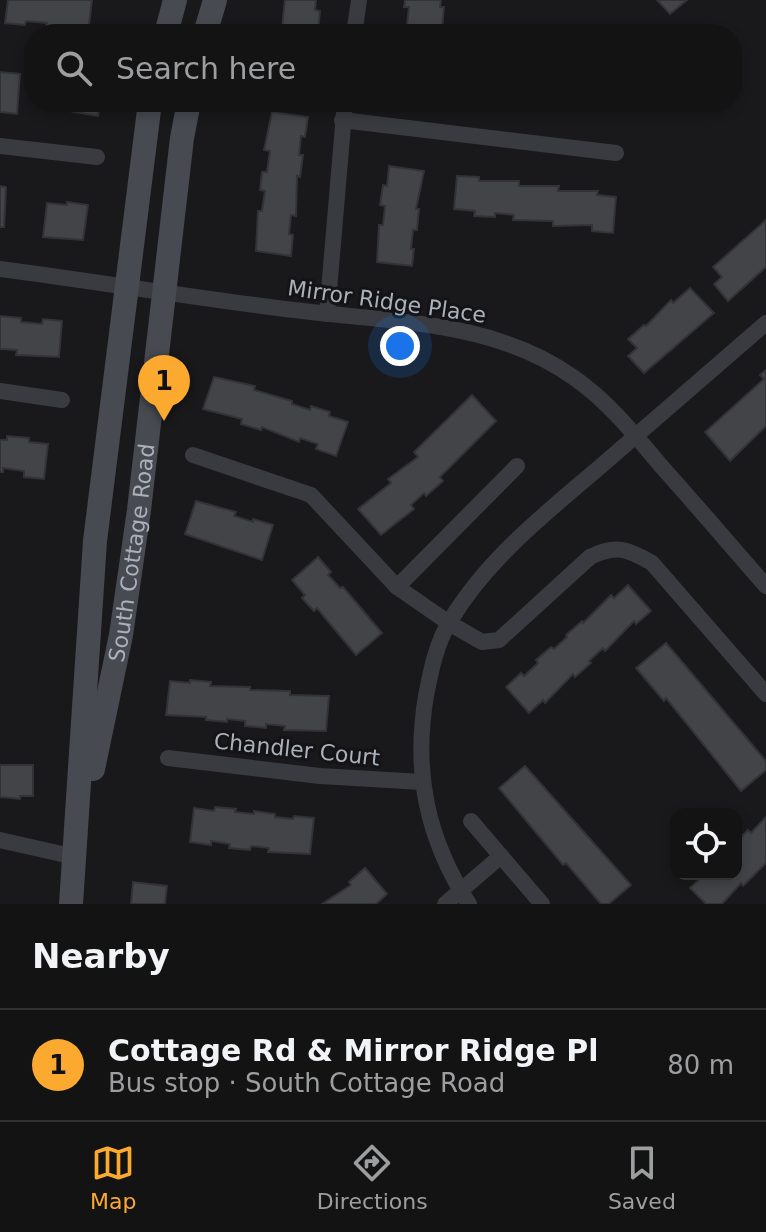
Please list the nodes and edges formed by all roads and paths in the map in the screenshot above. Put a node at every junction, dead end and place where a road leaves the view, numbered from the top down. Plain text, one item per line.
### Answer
1 (175, 0) edge
2 (215, 0) edge
3 (359, 0) edge
4 (169, 24) edge
5 (208, 24) edge
6 (355, 24) edge
7 (149, 112) edge
8 (187, 112) edge
9 (343, 112) edge
10 (342, 120) junction
11 (0, 146) edge
12 (616, 153) dead end
13 (97, 157) dead end
14 (0, 269) edge
15 (127, 286) junction
16 (164, 291) junction
17 (327, 314) junction
18 (766, 323) edge
19 (0, 391) edge
20 (62, 400) dead end
21 (636, 436) junction
22 (193, 455) dead end
23 (517, 466) dead end
24 (766, 586) edge
25 (397, 587) junction
26 (449, 623) junction
27 (764, 688) edge
28 (168, 758) dead end
29 (422, 782) junction
30 (471, 821) dead end
31 (0, 840) edge
32 (501, 856) junction
33 (75, 857) junction
34 (465, 897) edge
35 (71, 904) edge
36 (445, 904) edge
37 (542, 904) edge

1 - 4 street
2 - 5 street
3 - 6 street
7 - 15 street, South Cottage Road
8 - 16 street, South Cottage Road
9 - 10 street
10 - 12 street
10 - 17 street
11 - 13 street
14 - 15 street, Mirror Ridge Place
15 - 16 street, Mirror Ridge Place
15 - 33 street, South Cottage Road
16 - 17 street, Mirror Ridge Place
16 - 33 street, South Cottage Road
17 - 21 street, Mirror Ridge Place
18 - 21 street
19 - 20 street
21 - 24 street, Mirror Ridge Place
21 - 26 street
22 - 25 street
23 - 25 street
25 - 26 street
26 - 27 street
26 - 29 street
28 - 29 street, Chandler Court
29 - 34 street
30 - 32 street
31 - 33 street
32 - 34 street
32 - 37 street
33 - 35 street, South Cottage Road
34 - 36 street

